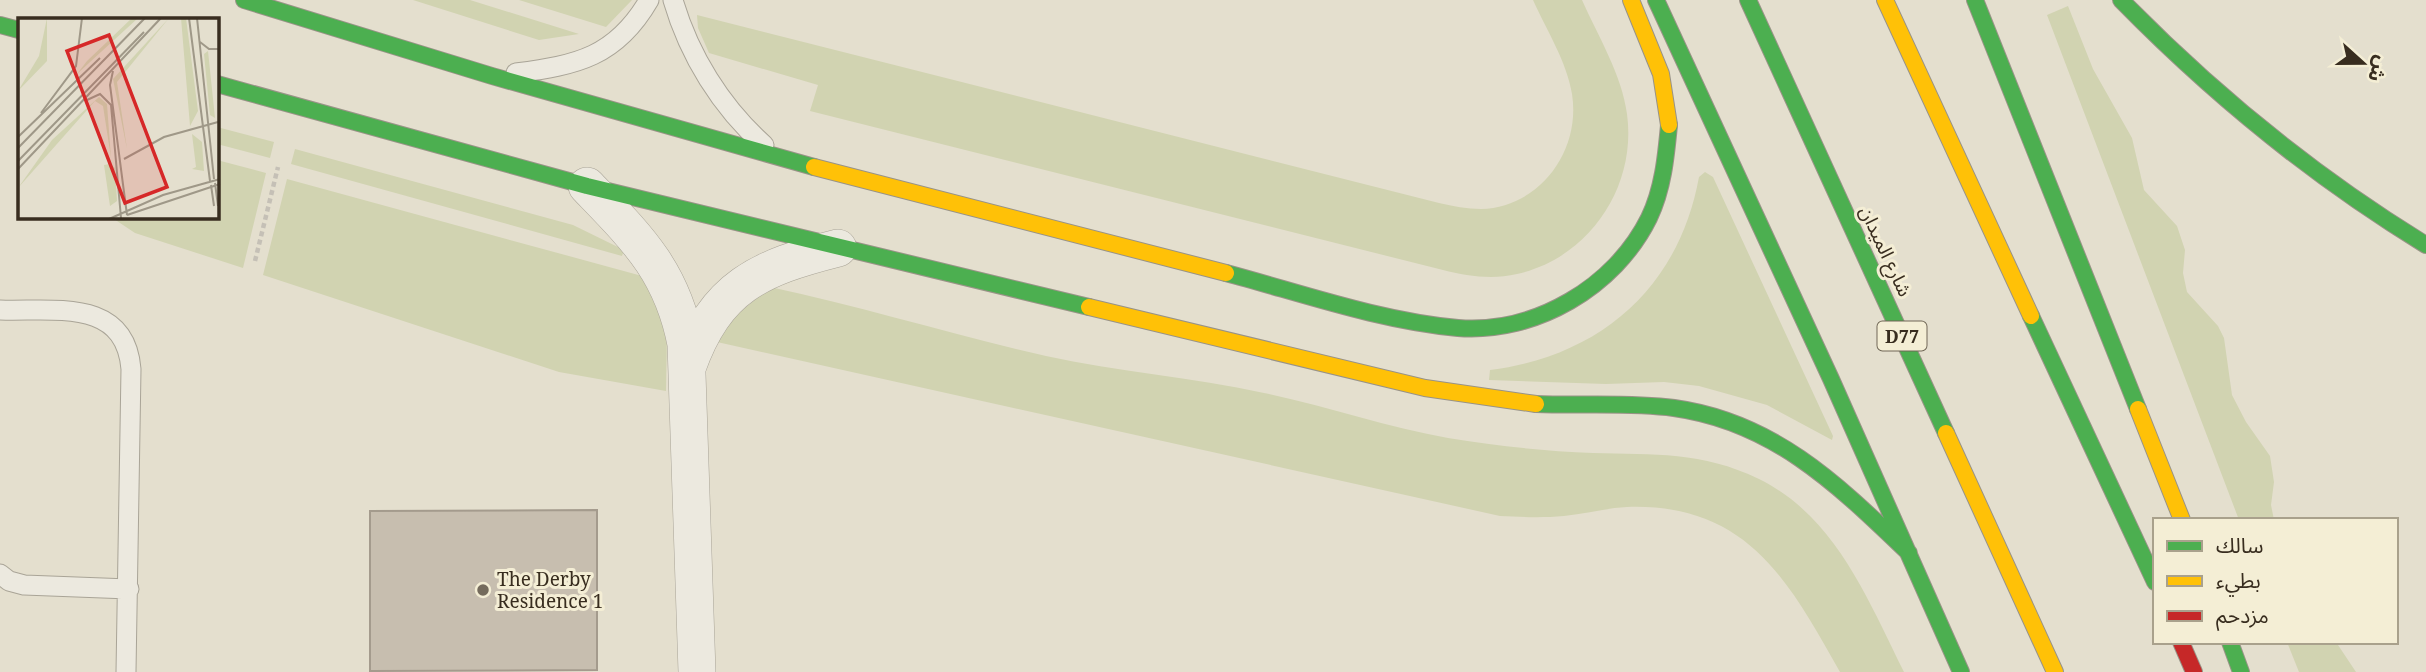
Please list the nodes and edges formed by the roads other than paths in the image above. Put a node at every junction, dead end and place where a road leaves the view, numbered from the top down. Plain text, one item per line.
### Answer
1 (244, 0) edge
2 (649, 0) edge
3 (673, 0) edge
4 (1631, 0) edge
5 (1656, 0) edge
6 (1748, 0) edge
7 (1885, 0) edge
8 (1975, 0) edge
9 (2121, 0) edge
10 (0, 25) edge
11 (18, 30) edge
12 (492, 76) junction
13 (219, 85) edge
14 (777, 157) junction
15 (587, 186) junction
16 (2426, 245) edge
17 (838, 248) junction
18 (0, 310) edge
19 (687, 369) junction
20 (2181, 518) edge
21 (1909, 553) junction
22 (0, 574) edge
23 (2153, 578) edge
24 (129, 589) junction
25 (695, 628) junction
26 (2182, 644) edge
27 (2231, 644) edge
28 (126, 672) edge
29 (690, 672) edge
30 (697, 672) edge
31 (1961, 672) edge
32 (2054, 672) edge
33 (2194, 672) edge
34 (2241, 672) edge

1 - 12 street
2 - 12 lane
3 - 14 lane
4 - 14 street
5 - 21 street
6 - 32 street, شارع الميدان / D77
7 - 23 street
8 - 20 street
9 - 16 street
10 - 11 street
12 - 14 street
13 - 15 street
15 - 17 street
15 - 19 street
17 - 19 street
17 - 21 street
18 - 24 lane
19 - 25 street
21 - 31 street
22 - 24 lane
24 - 28 lane
25 - 29 street
25 - 30 street
26 - 33 street
27 - 34 street

